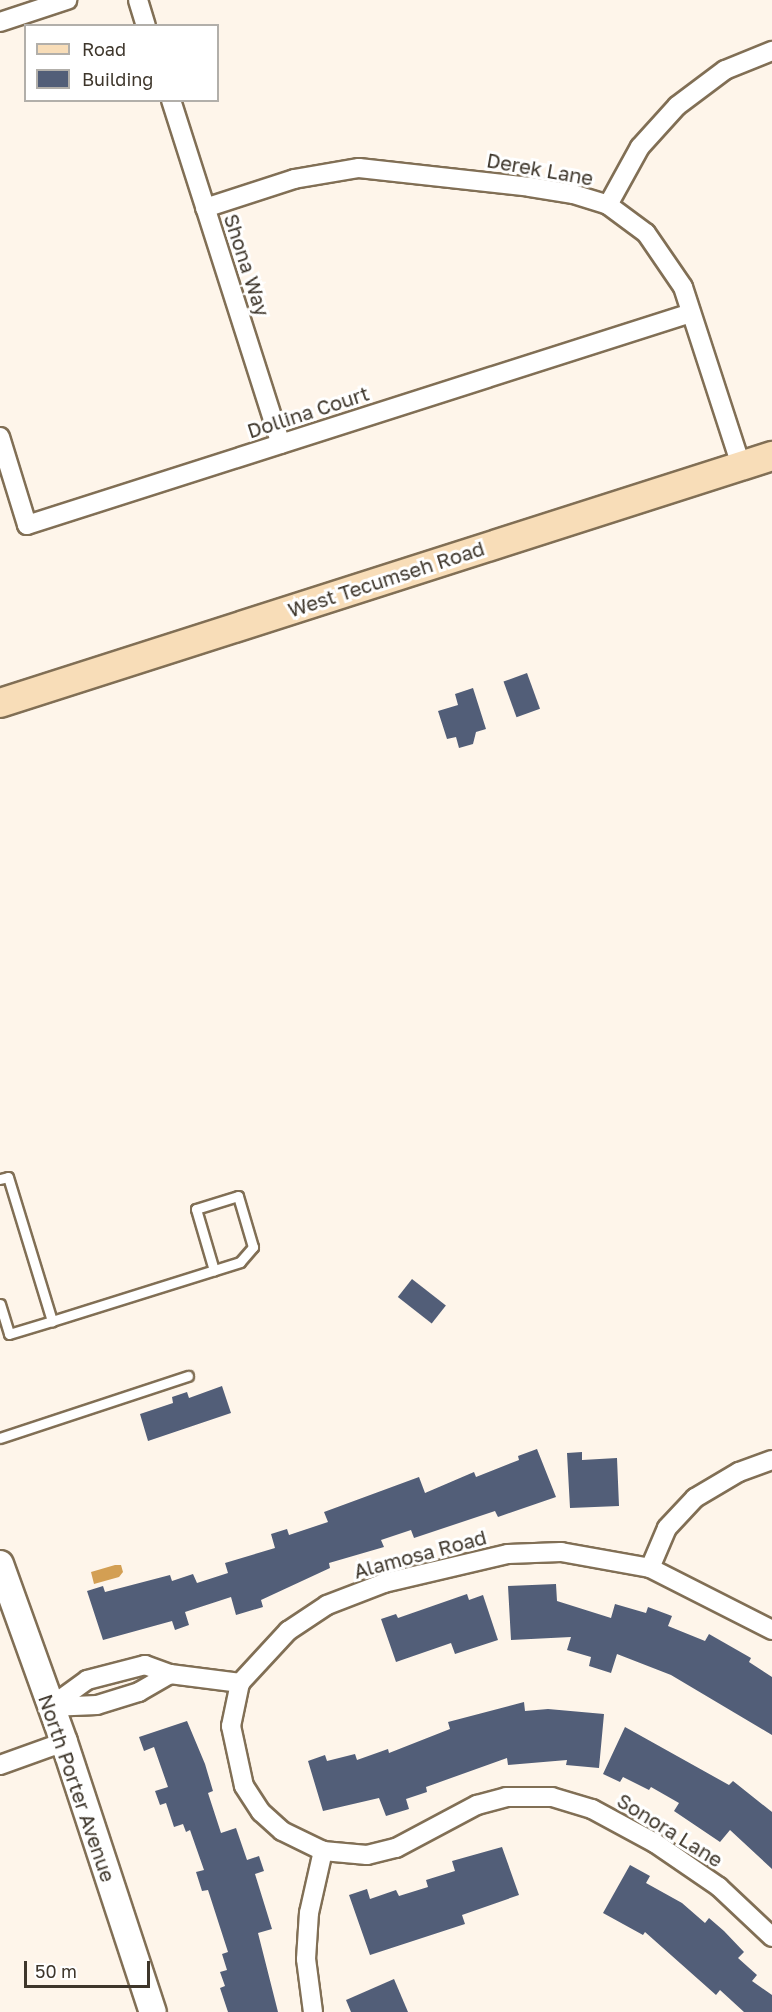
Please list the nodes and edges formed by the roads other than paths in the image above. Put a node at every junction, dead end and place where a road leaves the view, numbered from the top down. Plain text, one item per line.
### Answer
1 (67, 0) edge
2 (138, 0) edge
3 (0, 22) edge
4 (145, 24) edge
5 (772, 51) edge
6 (172, 102) edge
7 (608, 206) junction
8 (205, 207) junction
9 (691, 313) junction
10 (0, 437) edge
11 (281, 444) junction
12 (772, 456) edge
13 (741, 466) junction
14 (0, 703) edge
15 (0, 1179) edge
16 (214, 1270) junction
17 (0, 1304) edge
18 (52, 1321) junction
19 (188, 1376) dead end
20 (0, 1438) edge
21 (772, 1460) edge
22 (0, 1564) edge
23 (650, 1568) junction
24 (772, 1630) edge
25 (170, 1674) junction
26 (240, 1683) junction
27 (50, 1707) junction
28 (64, 1742) junction
29 (0, 1765) edge
30 (323, 1851) junction
31 (772, 1937) edge
32 (153, 2012) edge
33 (313, 2012) edge

1 - 3 street
2 - 4 street
5 - 7 street
6 - 8 street, Shona Way
7 - 8 street, Derek Lane
7 - 9 street, Derek Lane
8 - 11 street, Shona Way
9 - 11 street, Dollina Court
9 - 13 street, Derek Lane
10 - 11 street, Dollina Court
12 - 13 main road, West Tecumseh Road
13 - 14 main road, West Tecumseh Road
15 - 18 lane
16 - 16 lane
16 - 18 lane
17 - 18 lane
19 - 20 lane
21 - 23 street
22 - 27 street, North Porter Avenue
23 - 24 street, Alamosa Road
23 - 26 street, Alamosa Road
25 - 26 street
25 - 27 street
25 - 27 street
26 - 30 street
27 - 28 street, North Porter Avenue
28 - 29 street
28 - 32 street, North Porter Avenue
30 - 31 street, Sonora Lane
30 - 33 street

